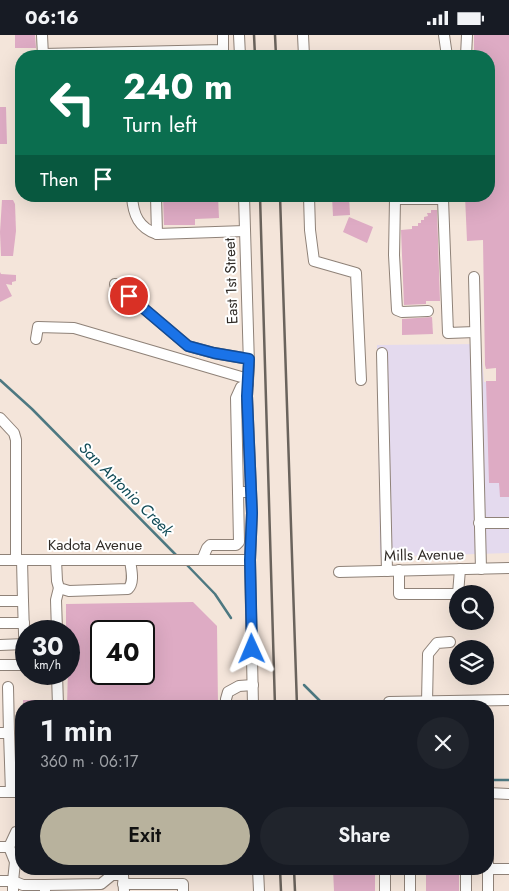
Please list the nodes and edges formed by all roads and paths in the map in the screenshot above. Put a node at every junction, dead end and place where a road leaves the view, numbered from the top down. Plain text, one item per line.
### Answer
1 (42, 35) edge
2 (223, 35) edge
3 (239, 35) edge
4 (303, 35) edge
5 (444, 35) edge
6 (467, 35) edge
7 (43, 50) edge
8 (223, 50) edge
9 (240, 50) edge
10 (304, 50) edge
11 (446, 50) edge
12 (466, 50) edge
13 (132, 202) edge
14 (156, 202) edge
15 (244, 202) edge
16 (308, 202) edge
17 (395, 202) edge
18 (444, 202) edge
19 (245, 231) junction
20 (157, 234) junction
21 (474, 277) dead end
22 (115, 283) dead end
23 (428, 311) dead end
24 (475, 332) junction
25 (36, 339) dead end
26 (382, 353) dead end
27 (249, 362) junction
28 (361, 380) dead end
29 (248, 382) junction
30 (0, 418) edge
31 (236, 421) junction
32 (248, 421) junction
33 (249, 445) junction
34 (237, 446) junction
35 (238, 492) junction
36 (251, 492) junction
37 (480, 523) junction
38 (509, 523) edge
39 (0, 560) edge
40 (19, 560) junction
41 (56, 560) junction
42 (130, 560) junction
43 (202, 560) junction
44 (250, 560) junction
45 (509, 568) edge
46 (460, 569) junction
47 (481, 569) junction
48 (399, 570) junction
49 (387, 571) junction
50 (339, 572) dead end
51 (459, 585) edge
52 (59, 588) junction
53 (449, 594) edge
54 (0, 601) edge
55 (23, 601) junction
56 (24, 620) edge
57 (56, 620) edge
58 (0, 623) edge
59 (15, 623) edge
60 (449, 642) edge
61 (15, 644) edge
62 (0, 645) edge
63 (0, 665) edge
64 (15, 665) edge
65 (57, 685) edge
66 (252, 685) junction
67 (8, 687) dead end
68 (58, 700) edge
69 (226, 700) edge
70 (253, 700) edge
71 (427, 700) edge
72 (494, 700) edge
73 (509, 700) edge
74 (5, 733) edge
75 (15, 787) edge
76 (0, 792) edge
77 (15, 792) edge
78 (494, 793) edge
79 (509, 794) edge
80 (15, 833) edge
81 (4, 847) edge
82 (494, 869) edge
83 (509, 869) edge
84 (258, 875) edge
85 (385, 875) edge
86 (410, 875) edge
87 (466, 875) edge
88 (488, 875) edge
89 (123, 880) edge
90 (0, 881) edge
91 (13, 886) edge
92 (45, 888) edge
93 (183, 891) edge
94 (259, 891) edge
95 (385, 891) edge
96 (410, 891) edge
97 (466, 891) edge
98 (488, 891) edge

1 - 7 street
2 - 8 street
3 - 9 street
4 - 10 street
5 - 11 street
6 - 12 street
13 - 20 street
14 - 20 street
15 - 19 street, East 1st Street
16 - 28 street
17 - 23 street
18 - 24 street
19 - 20 street
19 - 27 street, East 1st Street
21 - 24 street
22 - 27 street
24 - 37 street
25 - 29 street
26 - 49 street
27 - 29 street, East 1st Street
29 - 31 street
29 - 32 street, East 1st Street
30 - 40 street
31 - 32 street
31 - 34 street
32 - 33 street, East 1st Street
33 - 34 street
33 - 36 street, East 1st Street
34 - 35 street
35 - 36 street
35 - 43 street
36 - 44 street, East 1st Street
37 - 38 street
37 - 47 street
39 - 40 street, Kadota Avenue
40 - 41 street, Kadota Avenue
40 - 55 street
41 - 42 street, Kadota Avenue
41 - 52 street
42 - 43 street, Kadota Avenue
42 - 52 street
43 - 44 street, Kadota Avenue
44 - 66 street, East 1st Street
45 - 47 street, Mills Avenue
46 - 47 street, Mills Avenue
46 - 48 street, Mills Avenue
46 - 51 street
48 - 49 street, Mills Avenue
48 - 53 street
49 - 50 street, Mills Avenue
52 - 57 street
54 - 55 street
55 - 56 street
58 - 59 street
60 - 71 street
61 - 62 street
63 - 64 street
65 - 68 street
66 - 69 street
66 - 70 street, East 1st Street
67 - 74 street
72 - 73 street
74 - 75 street
76 - 77 street
78 - 79 street
80 - 81 street
81 - 91 street
82 - 83 street
84 - 94 street
85 - 95 street
86 - 96 street
87 - 97 street
88 - 98 street
89 - 92 street
89 - 93 street
90 - 91 street
91 - 92 street

